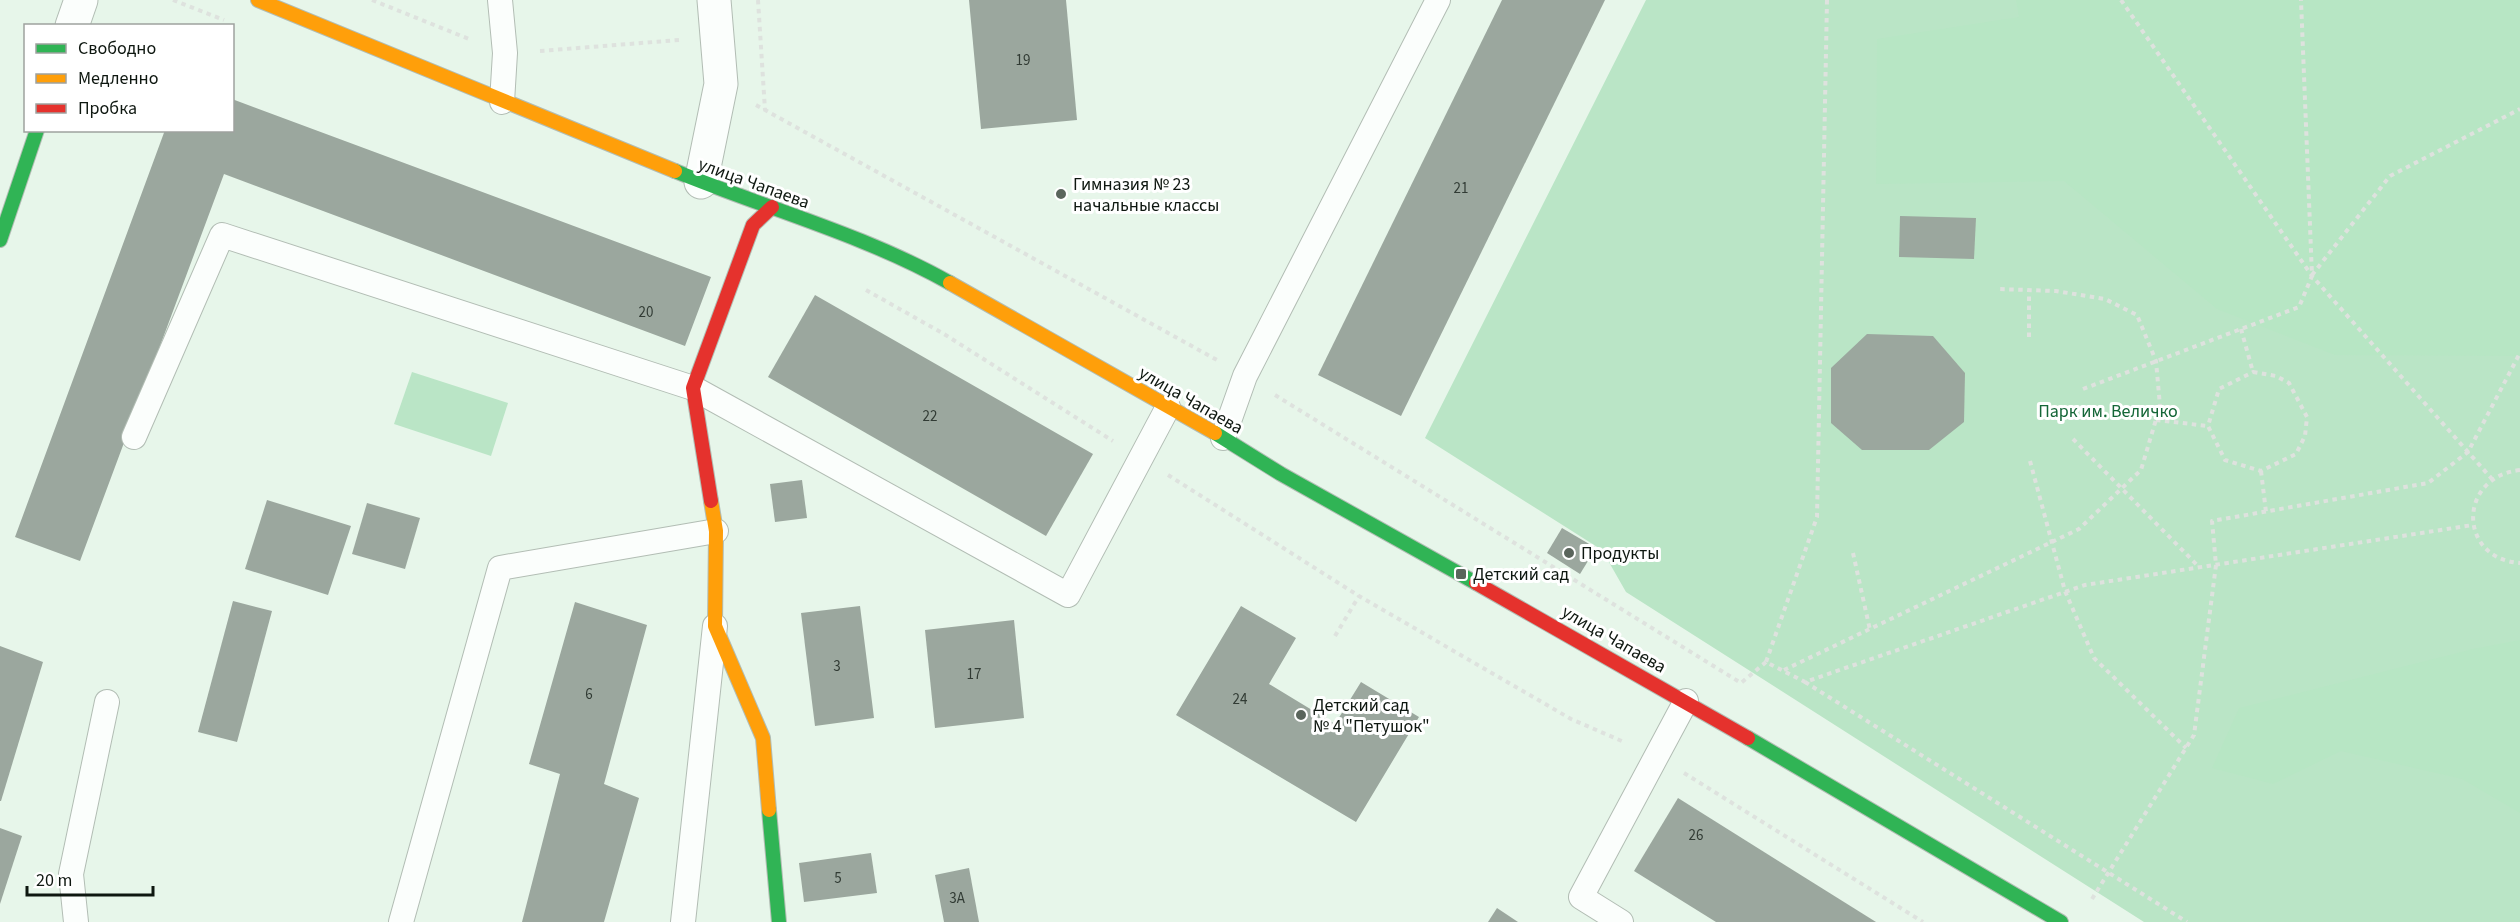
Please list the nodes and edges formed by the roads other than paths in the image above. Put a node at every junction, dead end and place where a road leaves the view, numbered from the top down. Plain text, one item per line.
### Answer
1 (81, 0) edge
2 (258, 0) edge
3 (500, 0) edge
4 (714, 0) edge
5 (1438, 0) edge
6 (73, 24) edge
7 (502, 102) junction
8 (36, 132) edge
9 (701, 182) junction
10 (772, 207) junction
11 (0, 240) edge
12 (693, 388) junction
13 (1168, 407) junction
14 (134, 437) dead end
15 (1223, 438) junction
16 (716, 531) junction
17 (715, 626) junction
18 (1686, 701) junction
19 (107, 702) dead end
20 (76, 922) edge
21 (401, 922) edge
22 (683, 922) edge
23 (779, 922) edge
24 (1621, 922) edge
25 (2061, 922) edge

1 - 6 street
2 - 7 street, улица Чапаева
3 - 7 lane
4 - 9 street
5 - 15 lane
7 - 9 street, улица Чапаева
8 - 11 street
9 - 10 street, улица Чапаева
10 - 12 street
10 - 13 street, улица Чапаева
12 - 13 lane
12 - 14 lane
12 - 16 street
13 - 15 street, улица Чапаева
15 - 18 street, улица Чапаева
16 - 17 street
16 - 21 lane
17 - 22 lane
17 - 23 street
18 - 24 lane
18 - 25 street, улица Чапаева
19 - 20 lane

